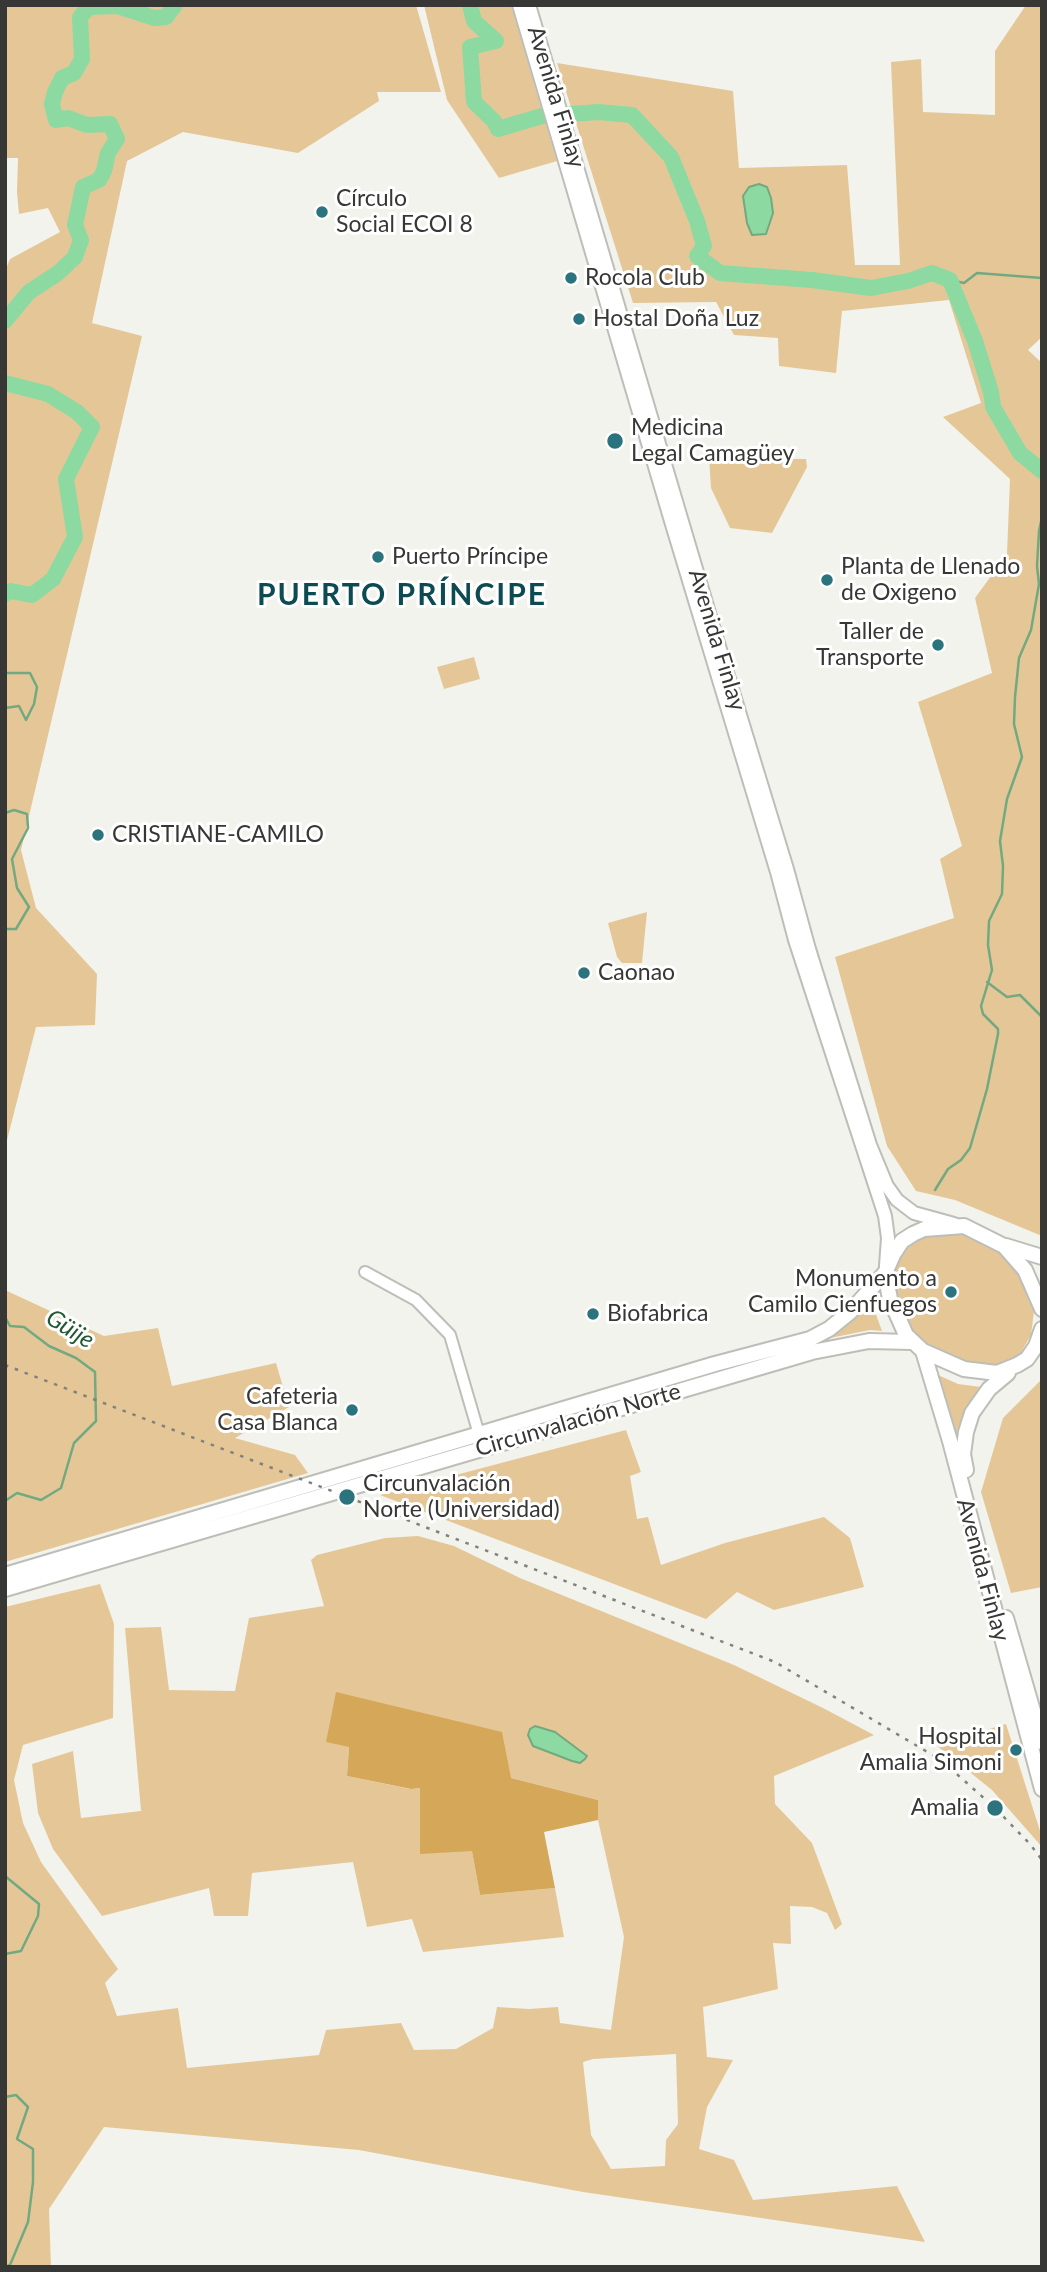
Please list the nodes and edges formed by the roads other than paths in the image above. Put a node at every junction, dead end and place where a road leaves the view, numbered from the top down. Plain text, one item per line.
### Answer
1 (519, 5) edge
2 (529, 5) edge
3 (548, 88) junction
4 (561, 131) junction
5 (964, 1226) junction
6 (1004, 1246) junction
7 (1042, 1257) edge
8 (365, 1272) dead end
9 (886, 1273) junction
10 (1042, 1309) edge
11 (1042, 1329) edge
12 (917, 1346) junction
13 (1017, 1365) junction
14 (481, 1441) junction
15 (5, 1575) edge
16 (5, 1589) edge
17 (1042, 1742) edge
18 (1042, 1788) edge

1 - 3 main road, Avenida Finlay
2 - 3 main road, Avenida Finlay
3 - 4 main road, Avenida Finlay
4 - 5 main road, Avenida Finlay
4 - 9 main road, Avenida Finlay
5 - 6 highway
5 - 9 highway, Circunvalación Norte
6 - 7 highway
6 - 10 highway
8 - 14 street
9 - 12 highway, Avenida Finlay
9 - 14 highway, Circunvalación Norte
11 - 13 highway, Avenida Finlay
12 - 13 highway
12 - 14 highway, Circunvalación Norte
12 - 18 highway, Avenida Finlay
13 - 17 highway, Avenida Finlay
14 - 15 highway, Circunvalación Norte
14 - 16 highway, Circunvalación Norte

